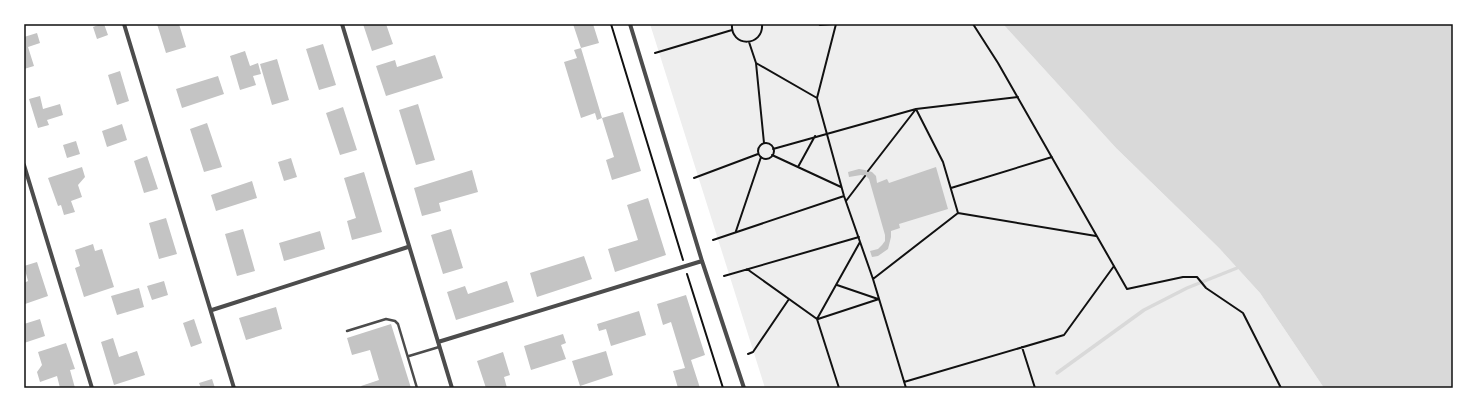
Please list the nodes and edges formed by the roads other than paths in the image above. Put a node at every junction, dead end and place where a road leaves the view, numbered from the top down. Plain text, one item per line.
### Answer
1 (124, 24) edge
2 (342, 24) edge
3 (630, 24) edge
4 (24, 165) edge
5 (408, 247) junction
6 (702, 261) junction
7 (212, 310) junction
8 (347, 331) dead end
9 (438, 342) junction
10 (439, 347) junction
11 (408, 356) junction
12 (92, 388) edge
13 (234, 388) edge
14 (417, 388) edge
15 (452, 388) edge
16 (744, 388) edge

1 - 7 street
2 - 5 street
3 - 6 street
4 - 12 street
5 - 7 street
5 - 9 street
6 - 9 street
6 - 16 street
7 - 13 street
8 - 11 lane
9 - 10 street
10 - 11 lane
10 - 15 street
11 - 14 lane

